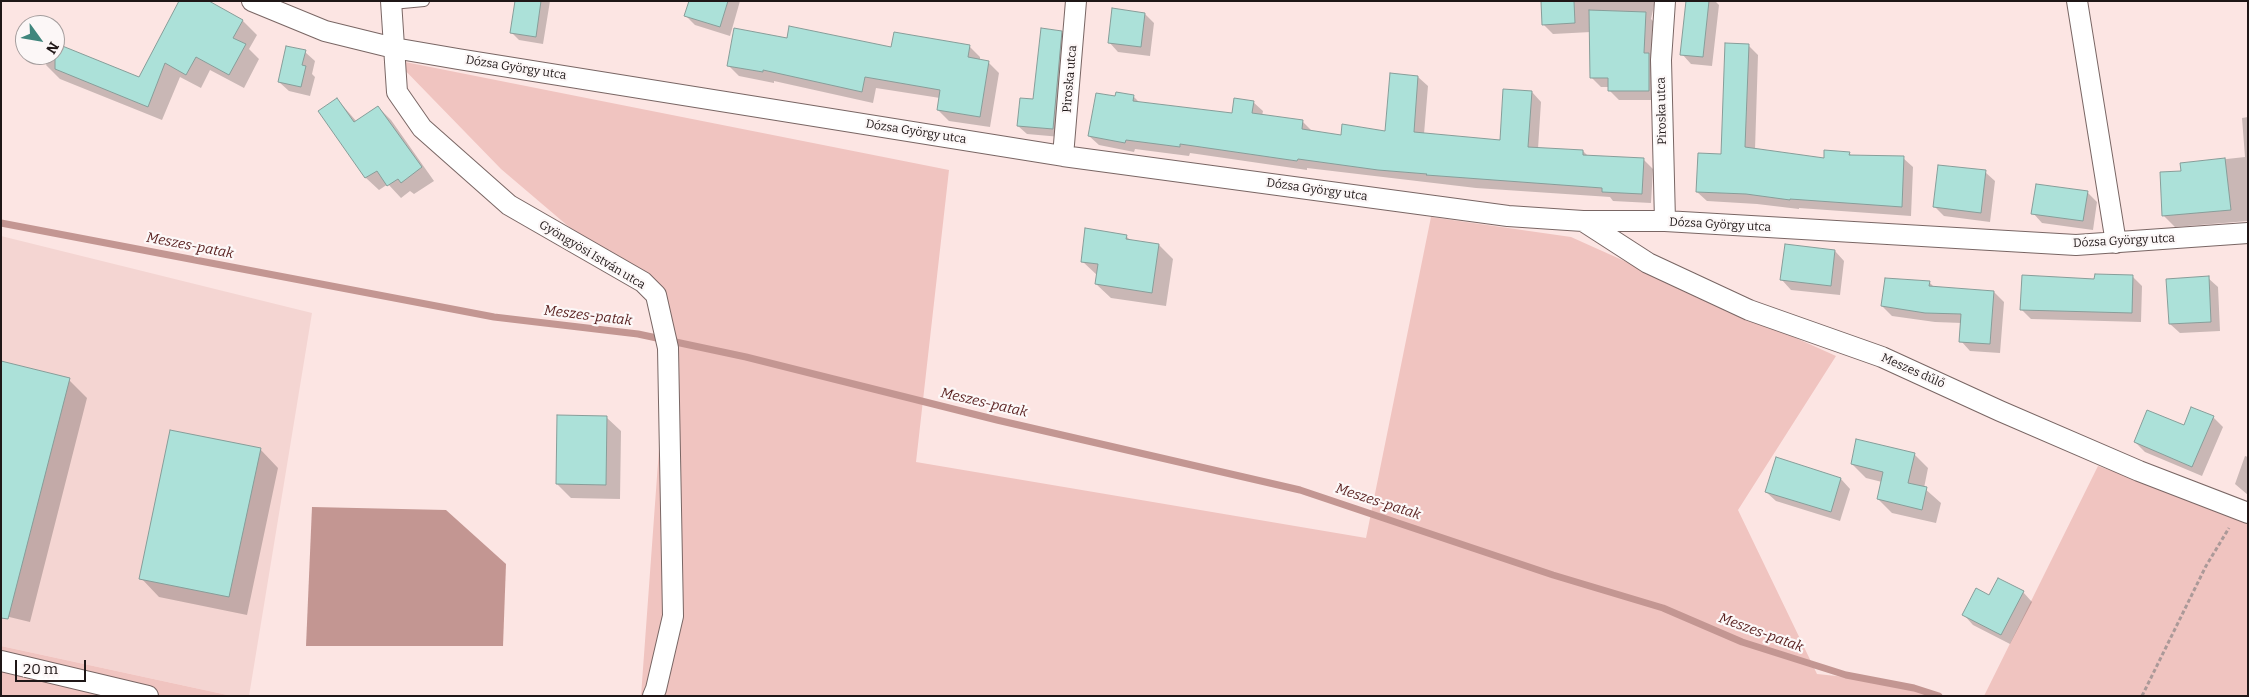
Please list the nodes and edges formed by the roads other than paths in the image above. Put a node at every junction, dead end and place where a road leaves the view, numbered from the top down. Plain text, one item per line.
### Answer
1 (252, 1) edge
2 (424, 1) edge
3 (1076, 1) edge
4 (1665, 1) edge
5 (2077, 1) edge
6 (391, 3) edge
7 (394, 48) junction
8 (1063, 156) junction
9 (1583, 221) junction
10 (1665, 221) junction
11 (2248, 233) edge
12 (2116, 243) junction
13 (2244, 511) edge
14 (1, 661) edge
15 (148, 696) edge
16 (653, 696) edge

1 - 7 street
2 - 6 lane
3 - 8 street, Piroska utca
4 - 10 street, Piroska utca
5 - 12 street
6 - 7 street, Gyöngyösi István utca
7 - 8 street, Dózsa György utca
7 - 16 street, Gyöngyösi István utca
8 - 9 street, Dózsa György utca
9 - 10 street, Dózsa György utca
9 - 13 street, Meszes dűlő
10 - 12 street, Dózsa György utca
11 - 12 street, Dózsa György utca
14 - 15 street

